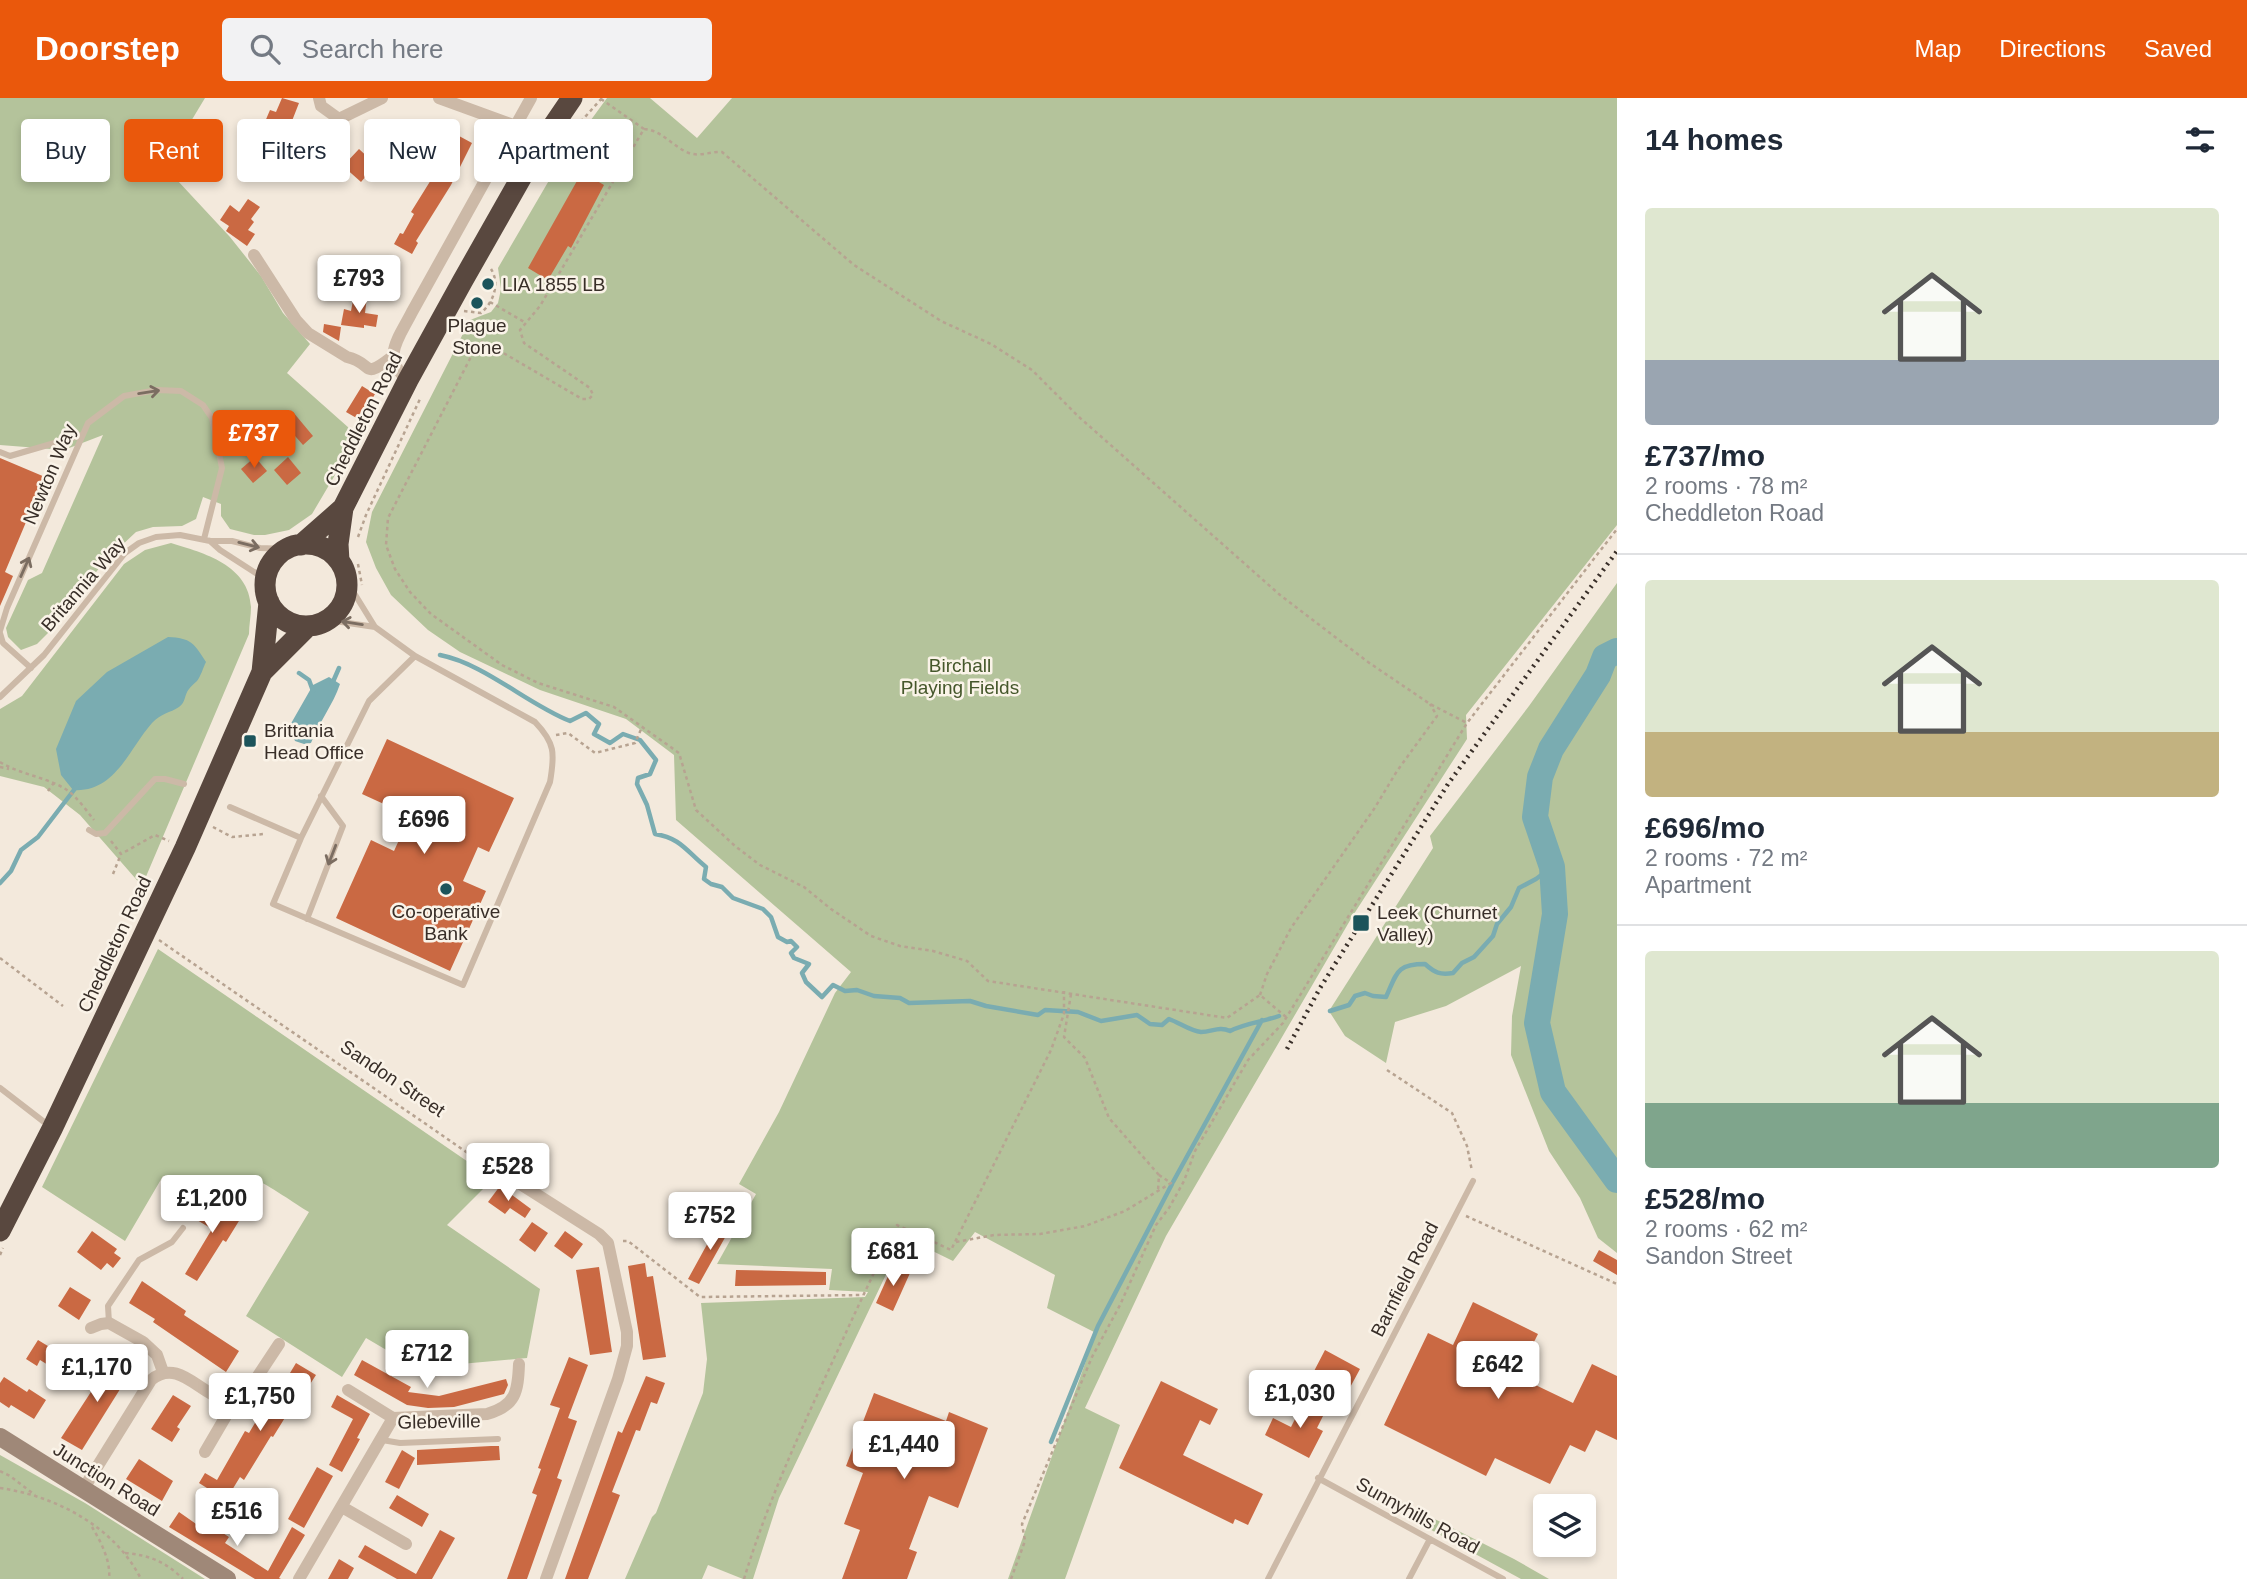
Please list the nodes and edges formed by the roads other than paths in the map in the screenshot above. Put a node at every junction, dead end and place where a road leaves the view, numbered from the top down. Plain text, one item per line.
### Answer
1 (319, 98) edge
2 (382, 98) edge
3 (439, 98) edge
4 (531, 98) edge
5 (572, 98) edge
6 (496, 119) edge
7 (519, 119) edge
8 (558, 119) edge
9 (484, 182) edge
10 (522, 182) edge
11 (254, 255) dead end
12 (392, 357) junction
13 (415, 387) junction
14 (82, 435) junction
15 (0, 452) edge
16 (343, 508) junction
17 (207, 540) junction
18 (294, 547) junction
19 (351, 571) junction
20 (265, 579) junction
21 (268, 602) junction
22 (318, 623) junction
23 (375, 627) junction
24 (0, 632) edge
25 (415, 656) junction
26 (31, 668) junction
27 (262, 672) junction
28 (0, 697) edge
29 (184, 784) dead end
30 (321, 796) junction
31 (230, 807) dead end
32 (89, 830) dead end
33 (301, 838) junction
34 (307, 919) junction
35 (0, 1088) edge
36 (52, 1129) junction
37 (503, 1177) road end
38 (1473, 1181) road end
39 (183, 1228) dead end
40 (0, 1231) edge
41 (109, 1323) junction
42 (91, 1328) dead end
43 (279, 1344) dead end
44 (519, 1364) dead end
45 (163, 1372) junction
46 (348, 1390) dead end
47 (233, 1400) junction
48 (393, 1418) junction
49 (0, 1437) edge
50 (498, 1439) dead end
51 (380, 1440) junction
52 (205, 1452) dead end
53 (1318, 1478) junction
54 (84, 1488) junction
55 (341, 1507) junction
56 (1430, 1539) junction
57 (406, 1544) dead end
58 (227, 1579) edge
59 (299, 1579) edge
60 (546, 1579) edge
61 (1268, 1579) edge
62 (1409, 1579) edge
63 (1503, 1579) edge

1 - 2 street
3 - 6 street
4 - 7 street
5 - 8 highway, Cheddleton Road
9 - 12 street
10 - 13 highway, Cheddleton Road
11 - 12 street
12 - 13 street
13 - 16 highway, Cheddleton Road
14 - 15 lane
14 -> 17 lane, Newton Way
24 -> 14 lane, Newton Way
16 - 18 highway, Cheddleton Road
16 - 19 highway, Cheddleton Road
17 -> 18 lane, Britannia Way
17 - 20 lane
17 - 26 lane, Britannia Way
18 - 19 highway
18 - 20 highway, Cheddleton Road
19 - 22 highway, Cheddleton Road
19 - 23 lane
20 - 21 highway, Cheddleton Road
21 - 22 highway
21 - 27 highway, Cheddleton Road
23 -> 22 lane
22 - 27 highway, Cheddleton Road
23 - 25 lane
24 - 26 lane, Newton Way
25 - 30 lane
25 - 34 lane
26 - 28 lane, Britannia Way
27 - 36 highway, Cheddleton Road
29 - 32 lane
30 - 33 lane
30 -> 34 lane
31 - 33 lane
33 - 34 lane
35 - 36 lane
36 - 40 highway, Cheddleton Road
37 - 60 street
38 - 53 lane, Barnfield Road
39 - 41 lane
41 - 42 street
41 - 45 street
43 - 47 street
44 - 48 street, Glebeville
45 - 47 street
45 - 54 street
46 - 48 street, Glebeville
47 - 52 street
48 - 51 street, Glebeville
49 - 54 street, Junction Road
50 - 51 lane, Glebeville
51 - 55 street, Glebeville
53 - 56 lane, Sunnyhills Road
53 - 61 lane, Barnfield Road
54 - 58 street, Junction Road
55 - 57 street
55 - 59 street, Glebeville
56 - 62 lane
56 - 63 lane, Sunnyhills Road

